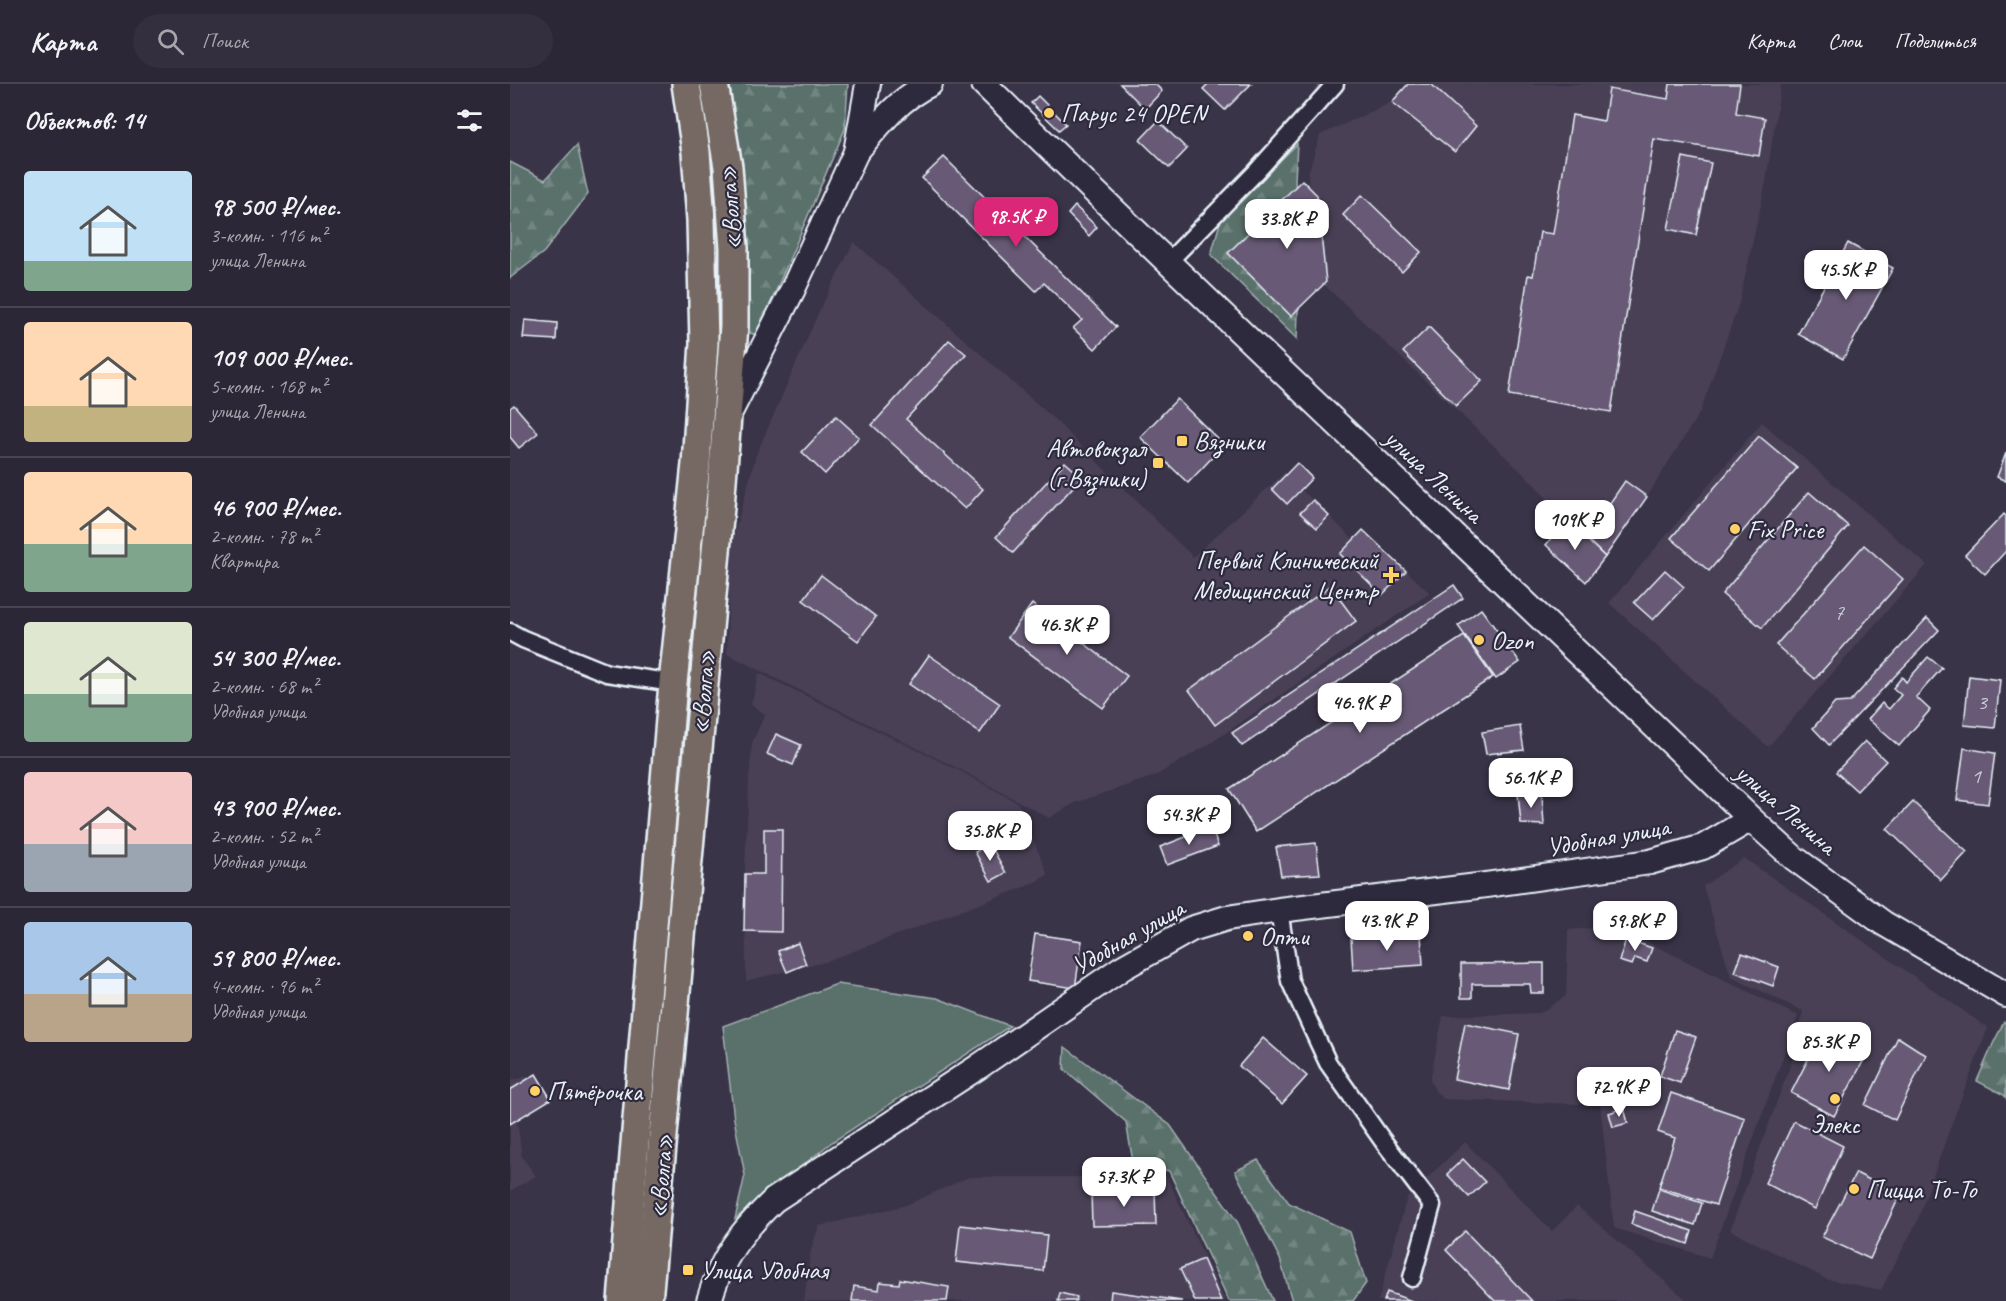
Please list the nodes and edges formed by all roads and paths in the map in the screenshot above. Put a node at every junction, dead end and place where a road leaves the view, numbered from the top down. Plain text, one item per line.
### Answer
1 (686, 84) edge
2 (714, 84) edge
3 (869, 84) edge
4 (930, 84) edge
5 (984, 84) edge
6 (1335, 84) edge
7 (905, 99) junction
8 (856, 152) junction
9 (1167, 263) junction
10 (726, 420) junction
11 (510, 632) edge
12 (673, 683) junction
13 (1751, 819) junction
14 (1279, 909) junction
15 (2006, 995) edge
16 (1412, 1278) dead end
17 (622, 1301) edge
18 (648, 1301) edge
19 (709, 1301) edge

1 - 12 highway, «Волга»
2 - 10 highway, «Волга»
3 - 7 main road
3 - 8 main road
4 - 7 main road
5 - 9 main road, улица Ленина
6 - 9 street
7 - 8 main road
8 - 10 main road
9 - 13 main road, улица Ленина
10 - 18 highway, «Волга»
11 - 12 street
12 - 17 highway, «Волга»
13 - 14 main road, Удобная улица
13 - 15 main road, улица Ленина
14 - 16 street
14 - 19 main road, Удобная улица

